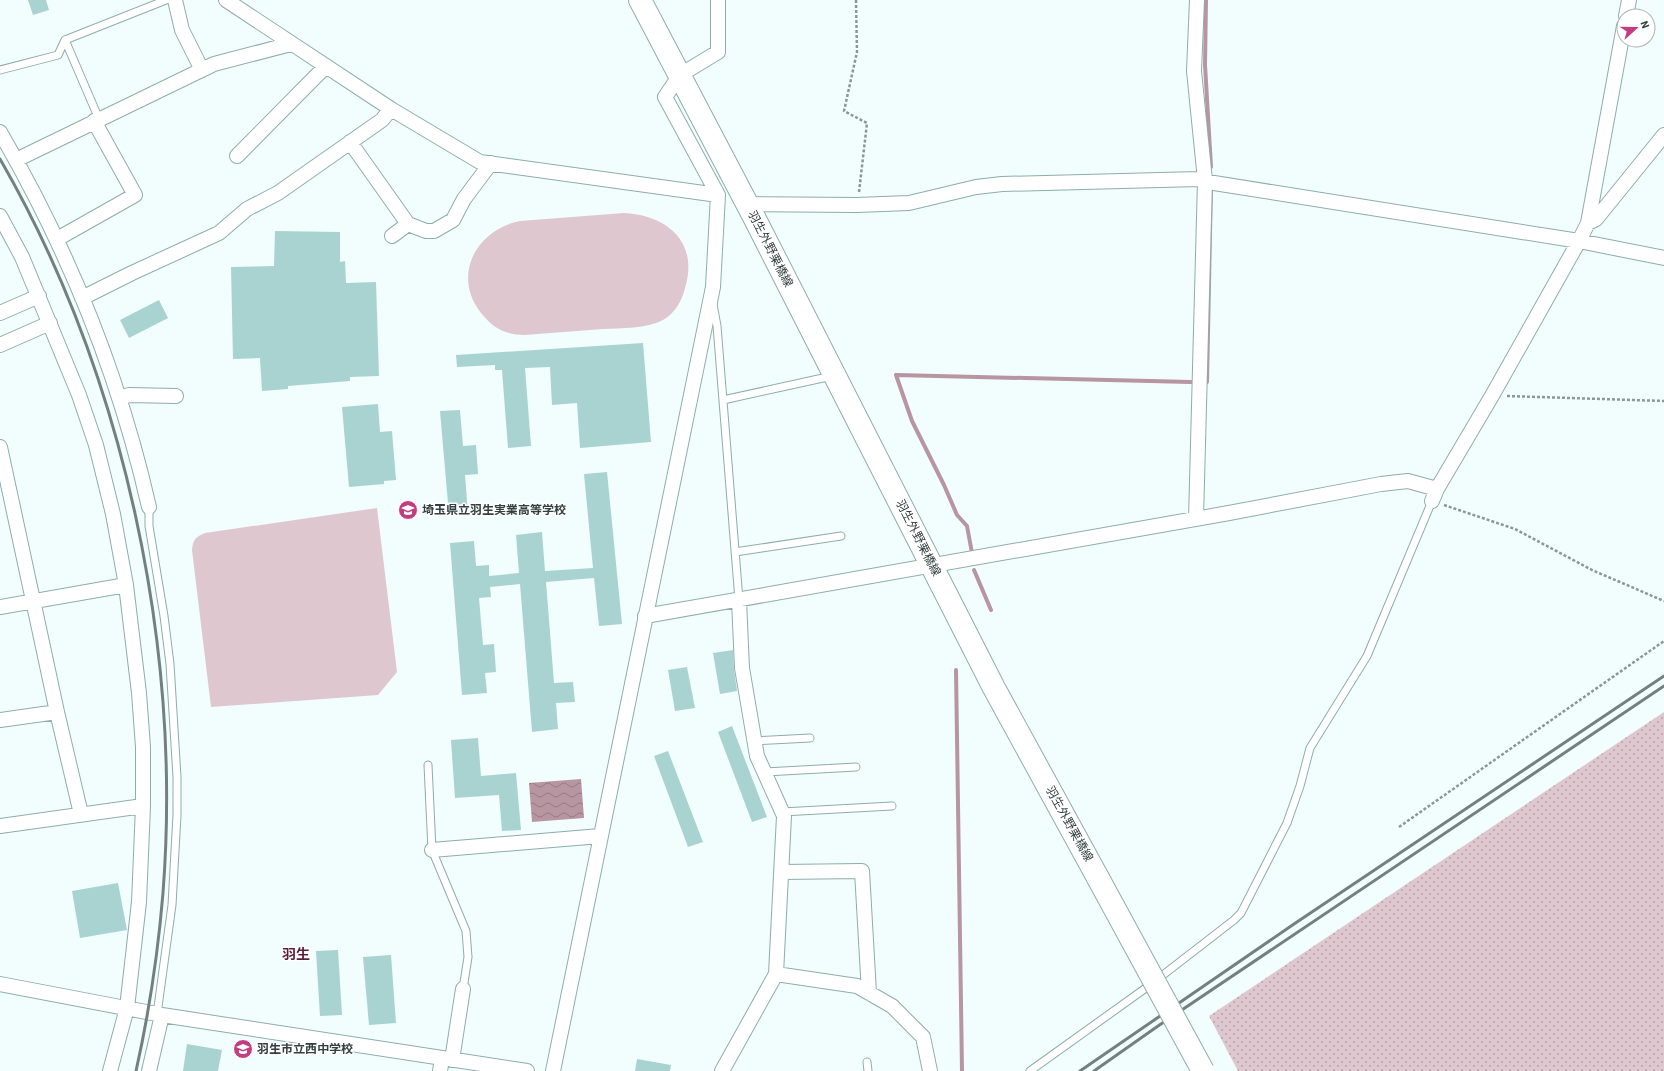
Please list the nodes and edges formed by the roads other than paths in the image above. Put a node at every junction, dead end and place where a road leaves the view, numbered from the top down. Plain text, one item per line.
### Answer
1 (166, 0) edge
2 (175, 0) edge
3 (226, 0) edge
4 (640, 0) edge
5 (718, 0) edge
6 (1197, 0) edge
7 (65, 40) junction
8 (291, 44) junction
9 (1620, 48) edge
10 (326, 66) junction
11 (0, 70) edge
12 (202, 70) junction
13 (680, 75) junction
14 (391, 109) junction
15 (97, 120) junction
16 (0, 132) edge
17 (1664, 135) edge
18 (350, 142) junction
19 (237, 156) dead end
20 (16, 160) junction
21 (491, 163) junction
22 (1205, 180) junction
23 (718, 195) junction
24 (747, 204) junction
25 (0, 216) edge
26 (408, 224) junction
27 (1588, 224) junction
28 (392, 236) dead end
29 (57, 239) junction
30 (1579, 241) junction
31 (1664, 258) edge
32 (711, 294) junction
33 (39, 296) junction
34 (82, 298) junction
35 (0, 312) edge
36 (50, 323) junction
37 (0, 345) edge
38 (835, 375) junction
39 (176, 396) dead end
40 (120, 398) junction
41 (723, 400) junction
42 (0, 447) edge
43 (3, 476) edge
44 (1434, 495) junction
45 (149, 507) joint
46 (1196, 519) junction
47 (841, 536) dead end
48 (735, 552) junction
49 (932, 566) junction
50 (126, 585) junction
51 (739, 600) junction
52 (33, 601) junction
53 (0, 607) edge
54 (645, 616) junction
55 (57, 712) junction
56 (0, 720) edge
57 (810, 738) dead end
58 (755, 741) junction
59 (428, 765) dead end
60 (856, 767) dead end
61 (764, 772) junction
62 (143, 806) junction
63 (892, 806) dead end
64 (782, 812) junction
65 (81, 814) junction
66 (0, 826) edge
67 (600, 836) junction
68 (432, 850) junction
69 (782, 872) junction
70 (776, 974) junction
71 (0, 984) edge
72 (463, 989) joint
73 (869, 993) junction
74 (127, 1008) junction
75 (159, 1015) junction
76 (867, 1062) dead end
77 (445, 1063) edge
78 (110, 1071) edge
79 (149, 1071) edge
80 (528, 1071) edge
81 (553, 1071) edge
82 (722, 1071) edge
83 (868, 1071) edge
84 (930, 1071) edge
85 (1030, 1071) edge
86 (1203, 1071) edge

1 - 7 lane
2 - 12 street
3 - 8 street
4 - 13 main road, 羽生外野栗橋線
5 - 13 street
6 - 22 street
7 - 11 lane
7 - 15 lane
8 - 10 street
8 - 12 street
9 - 27 street
10 - 14 street
10 - 19 street
12 - 15 street
13 - 23 street
13 - 24 main road, 羽生外野栗橋線
14 - 18 street
14 - 21 street
15 - 20 street
15 - 29 street
16 - 20 street
17 - 27 street
18 - 26 street
18 - 34 street
20 - 29 street
21 - 23 street
21 - 26 street
22 - 24 street
22 - 30 street
22 - 46 street
23 - 32 street
24 - 38 main road, 羽生外野栗橋線
25 - 33 street
26 - 28 street
27 - 30 street
29 - 34 street
30 - 31 street
30 - 44 street
32 - 41 lane
32 - 54 street
33 - 35 street
33 - 36 street
34 - 40 street
36 - 37 street
36 - 50 street
38 - 41 lane
38 - 49 main road, 羽生外野栗橋線
39 - 40 street
40 - 45 street
41 - 48 lane
42 - 43 street
43 - 52 street
44 - 46 street
44 - 85 lane
45 - 75 lane
46 - 49 street
47 - 48 lane
48 - 51 lane
49 - 51 street
49 - 86 main road, 羽生外野栗橋線, bridge
50 - 52 street
50 - 62 street
51 - 54 street
51 - 58 street
52 - 53 street
52 - 55 street
54 - 67 street
55 - 56 street
55 - 65 street
57 - 58 lane
58 - 61 street
59 - 68 lane
60 - 61 lane
61 - 64 street
62 - 65 street
62 - 74 street
63 - 64 lane
64 - 69 street
65 - 66 street
67 - 68 street
67 - 81 street
68 - 72 lane
69 - 70 street
69 - 73 street
70 - 73 street
70 - 82 street
71 - 74 street
72 - 77 street
73 - 84 street
74 - 75 street
74 - 78 street
75 - 77 street
75 - 79 street
76 - 83 lane
77 - 80 street

